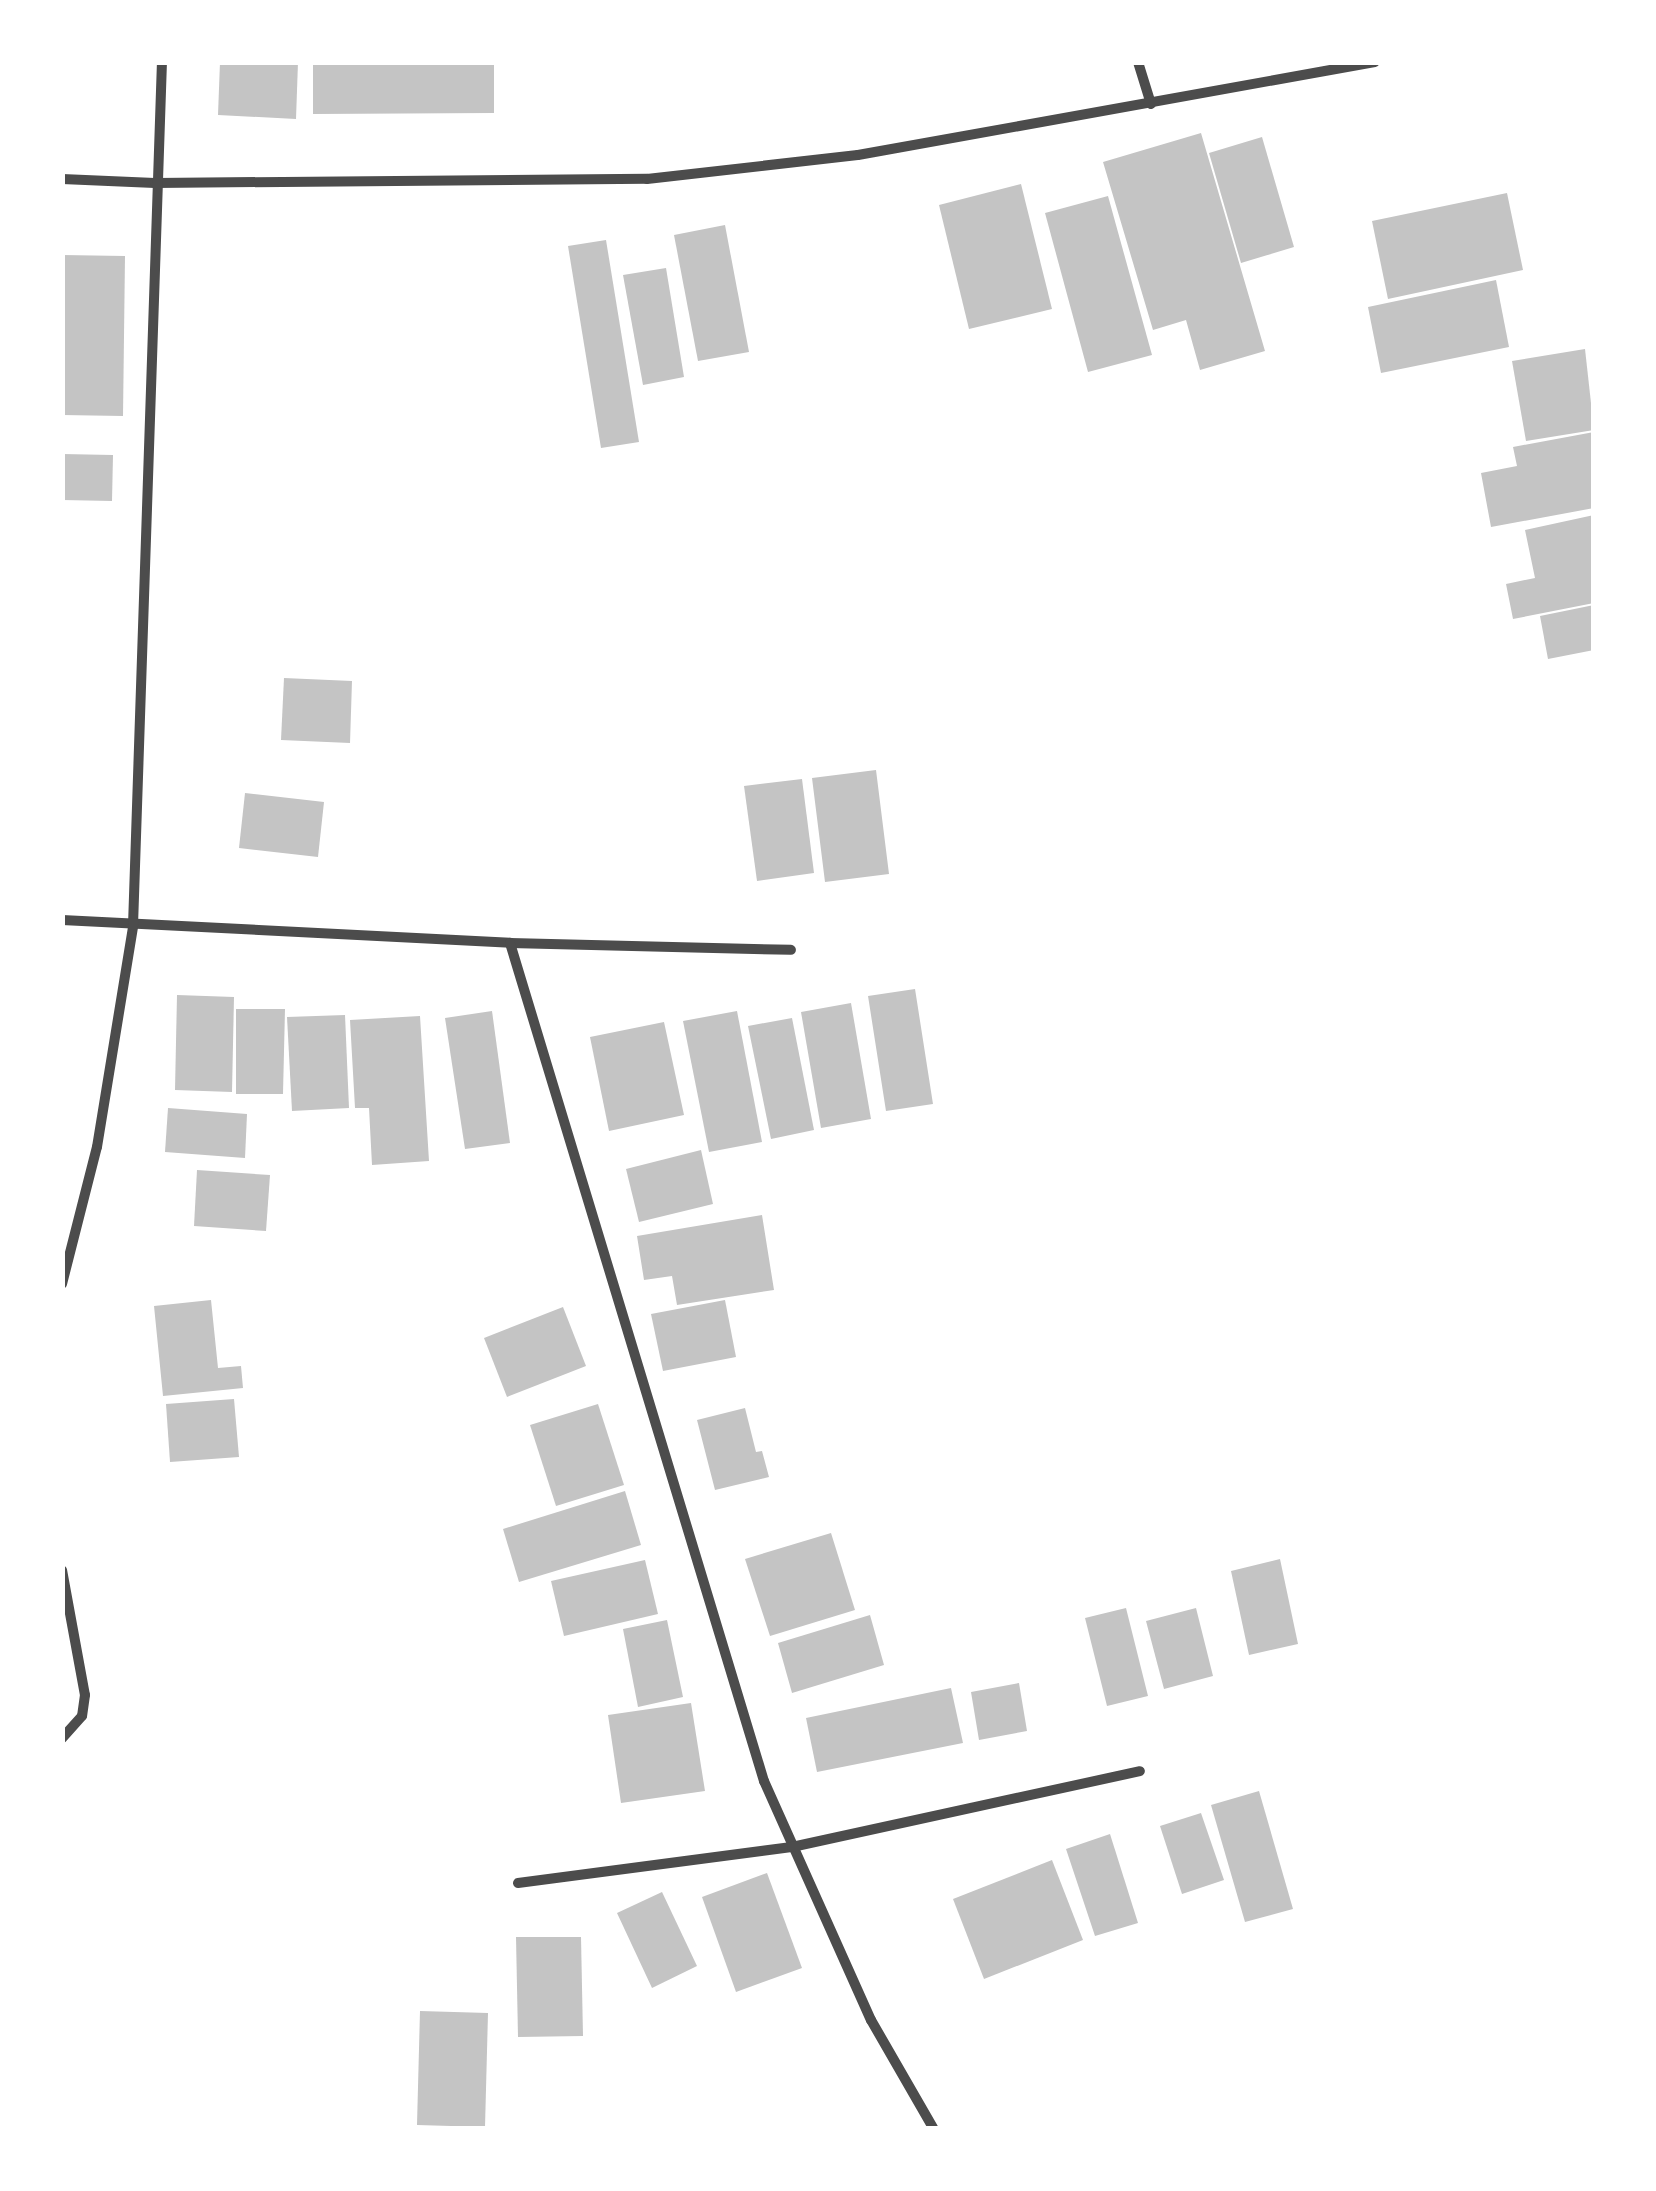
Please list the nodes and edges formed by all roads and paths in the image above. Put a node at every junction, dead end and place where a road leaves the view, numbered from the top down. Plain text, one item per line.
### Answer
1 (162, 62) edge
2 (1138, 62) edge
3 (1375, 62) edge
4 (1151, 104) junction
5 (62, 180) edge
6 (155, 184) junction
7 (62, 920) edge
8 (133, 926) junction
9 (510, 943) junction
10 (791, 950) dead end
11 (62, 1284) edge
12 (62, 1570) edge
13 (62, 1738) edge
14 (1140, 1771) dead end
15 (792, 1847) junction
16 (518, 1883) dead end
17 (933, 2128) edge

1 - 6 street
2 - 4 street
3 - 4 street
4 - 6 street
5 - 6 street
6 - 8 street
7 - 8 street
8 - 9 street
8 - 11 street
9 - 10 street
9 - 15 street
12 - 13 street
14 - 15 street
15 - 16 street
15 - 17 street

